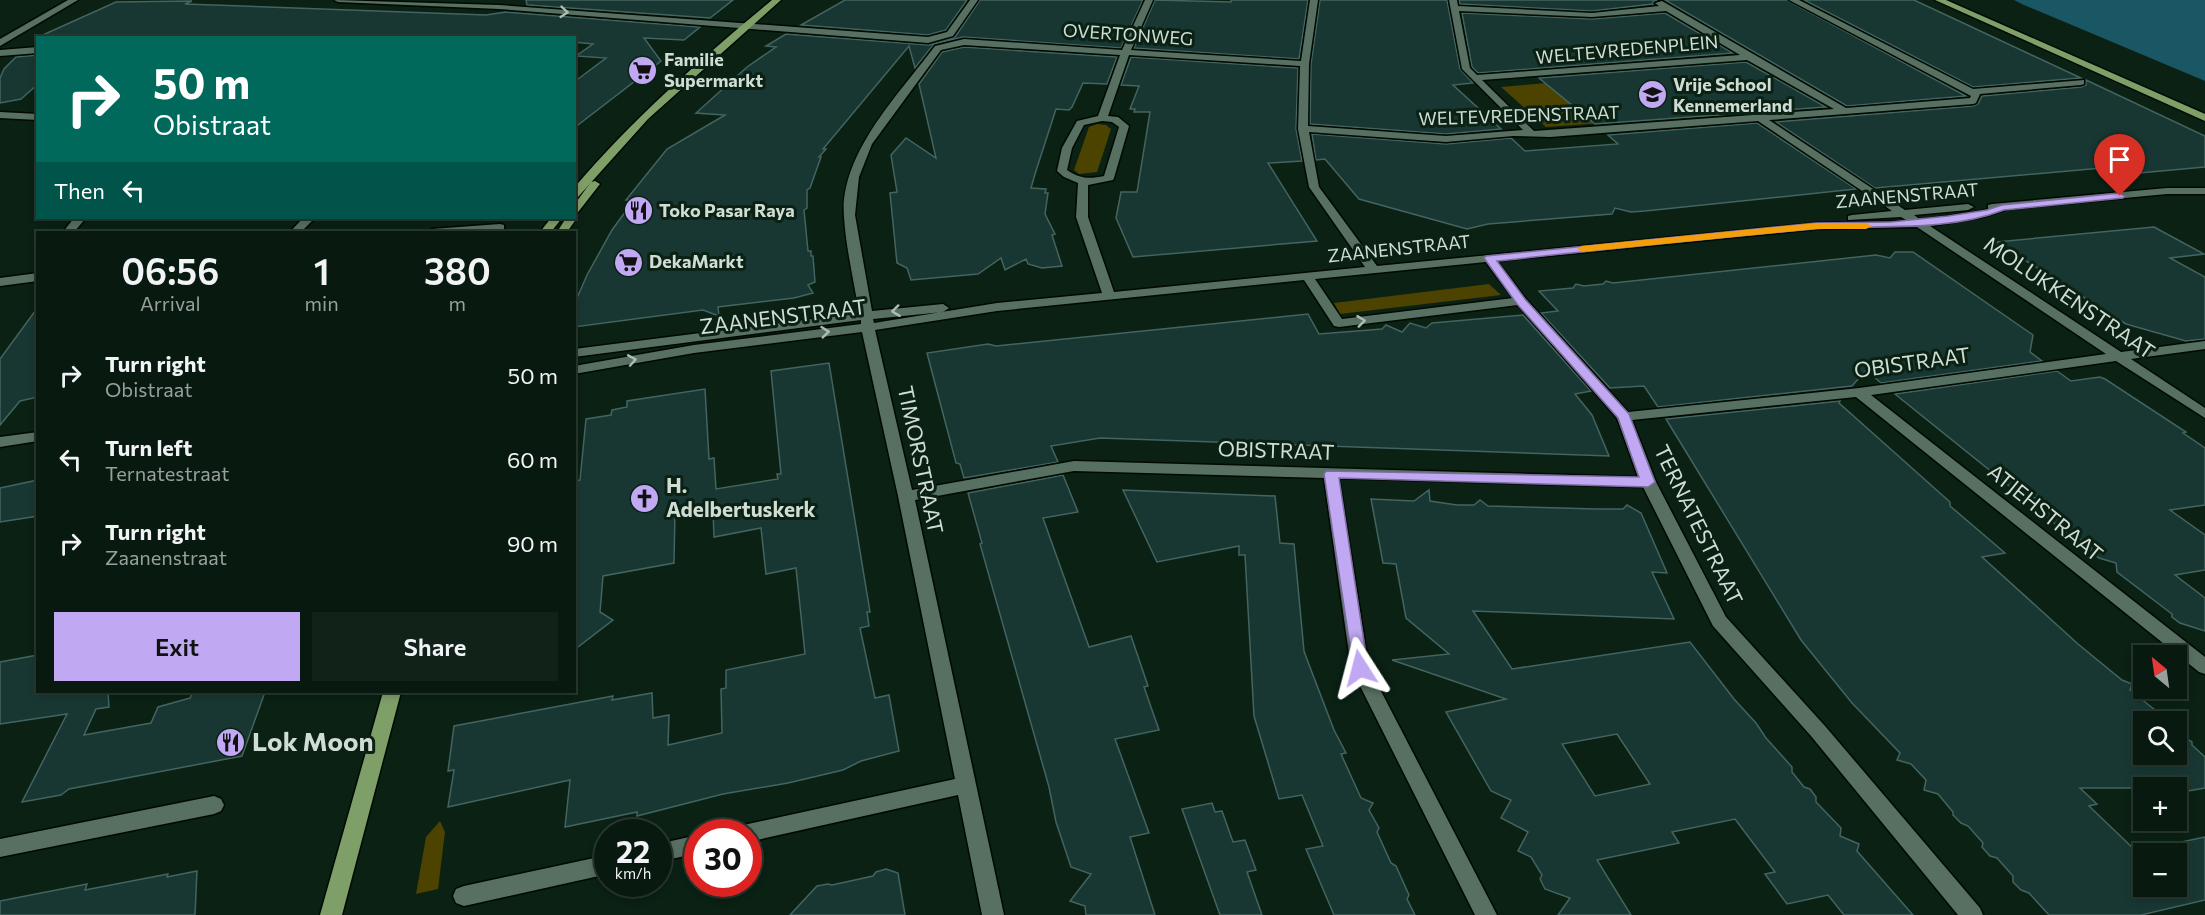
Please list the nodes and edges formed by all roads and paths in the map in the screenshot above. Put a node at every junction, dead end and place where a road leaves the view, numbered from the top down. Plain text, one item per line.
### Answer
1 (74, 0) edge
2 (338, 0) edge
3 (777, 0) edge
4 (974, 0) edge
5 (1149, 0) edge
6 (1314, 0) edge
7 (1655, 0) edge
8 (1793, 0) edge
9 (1939, 0) edge
10 (1956, 0) edge
11 (1454, 4) edge
12 (1667, 8) junction
13 (745, 26) junction
14 (946, 40) junction
15 (0, 44) edge
16 (36, 50) edge
17 (1126, 51) junction
18 (0, 53) edge
19 (1749, 57) junction
20 (1305, 64) junction
21 (1475, 78) junction
22 (2081, 82) dead end
23 (1972, 92) junction
24 (2205, 109) edge
25 (1846, 112) junction
26 (0, 115) edge
27 (36, 117) edge
28 (1102, 118) junction
29 (1760, 118) junction
30 (2205, 118) edge
31 (1303, 129) junction
32 (1530, 132) junction
33 (617, 147) junction
34 (1083, 182) junction
35 (2205, 184) edge
36 (2167, 191) junction
37 (2205, 191) edge
38 (576, 192) edge
39 (2002, 208) junction
40 (576, 210) edge
41 (1901, 212) junction
42 (79, 219) edge
43 (308, 219) edge
44 (555, 219) edge
45 (1917, 222) junction
46 (500, 226) dead end
47 (1816, 226) junction
48 (69, 231) edge
49 (296, 231) edge
50 (443, 231) edge
51 (546, 231) edge
52 (1489, 258) junction
53 (1373, 269) junction
54 (35, 275) edge
55 (1306, 276) junction
56 (0, 282) edge
57 (1109, 295) junction
58 (1521, 301) junction
59 (868, 321) junction
60 (757, 330) junction
61 (2205, 345) edge
62 (576, 353) edge
63 (2116, 355) junction
64 (576, 370) edge
65 (1859, 392) junction
66 (2205, 414) edge
67 (1624, 417) junction
68 (35, 437) edge
69 (0, 442) edge
70 (1331, 474) junction
71 (1648, 482) junction
72 (906, 496) junction
73 (2205, 667) edge
74 (392, 693) edge
75 (965, 784) junction
76 (214, 805) dead end
77 (762, 830) edge
78 (0, 848) edge
79 (594, 867) edge
80 (464, 896) dead end
81 (331, 915) edge
82 (993, 915) edge
83 (1486, 915) edge
84 (1972, 915) edge

1 - 15 street
2 -> 13 street, OVERTONWEG
3 - 13 main road
4 - 14 street, TIMORSTRAAT
5 - 17 street
6 - 20 street
7 - 12 street
8 - 23 street
9 - 30 main road
10 - 24 main road
11 - 12 street
11 - 21 street
12 - 19 street
13 - 14 street, OVERTONWEG
13 - 33 main road
14 - 17 street, OVERTONWEG
14 - 59 street, TIMORSTRAAT
16 - 18 street
17 - 20 street, OVERTONWEG
17 - 28 street
19 - 21 street, WELTEVREDENPLEIN
19 - 25 street, WELTEVREDENPLEIN
20 - 31 street
21 - 32 street
22 - 23 street, WELTEVREDENSTRAAT
23 - 25 street, WELTEVREDENSTRAAT
25 - 29 street, WELTEVREDENSTRAAT
26 - 27 street
28 - 34 street
28 - 34 street
29 - 32 street, WELTEVREDENSTRAAT
29 - 41 street, MOLUKKENSTRAAT
31 - 32 street, WELTEVREDENSTRAAT
31 - 53 street
33 - 38 main road
33 - 40 main road
34 - 57 street
35 - 36 street, ZAANENSTRAAT
36 - 37 street, ZAANENSTRAAT
36 - 39 street, ZAANENSTRAAT
39 - 41 street, ZAANENSTRAAT
39 - 45 street, ZAANENSTRAAT
41 - 45 street, MOLUKKENSTRAAT
41 - 47 street, ZAANENSTRAAT
42 - 48 street
43 - 49 street
44 - 51 main road
45 - 47 street, ZAANENSTRAAT
45 - 63 street, MOLUKKENSTRAAT
46 - 50 street
47 - 52 street, ZAANENSTRAAT
52 - 53 street, ZAANENSTRAAT
52 - 58 street, TERNATESTRAAT
53 - 55 street, ZAANENSTRAAT
54 - 56 street
55 - 57 street, ZAANENSTRAAT
55 -> 58 street, ZAANENSTRAAT
57 - 59 street, ZAANENSTRAAT
58 - 67 street, TERNATESTRAAT
59 - 60 street, ZAANENSTRAAT
59 - 72 street, TIMORSTRAAT
60 - 62 street, ZAANENSTRAAT
64 -> 60 street, ZAANENSTRAAT
61 - 63 street, OBISTRAAT
63 - 65 street, OBISTRAAT
63 - 66 street, MOLUKKENSTRAAT
65 - 67 street, OBISTRAAT
65 - 73 street, ATJEHSTRAAT
67 - 71 street, TERNATESTRAAT
68 - 69 street
70 - 71 street, OBISTRAAT
70 - 72 street, OBISTRAAT
70 - 83 street
71 - 84 street, TERNATESTRAAT
72 - 75 street, TIMORSTRAAT
74 - 81 main road
75 - 77 street
75 - 82 street, TIMORSTRAAT
76 - 78 street
79 - 80 street

